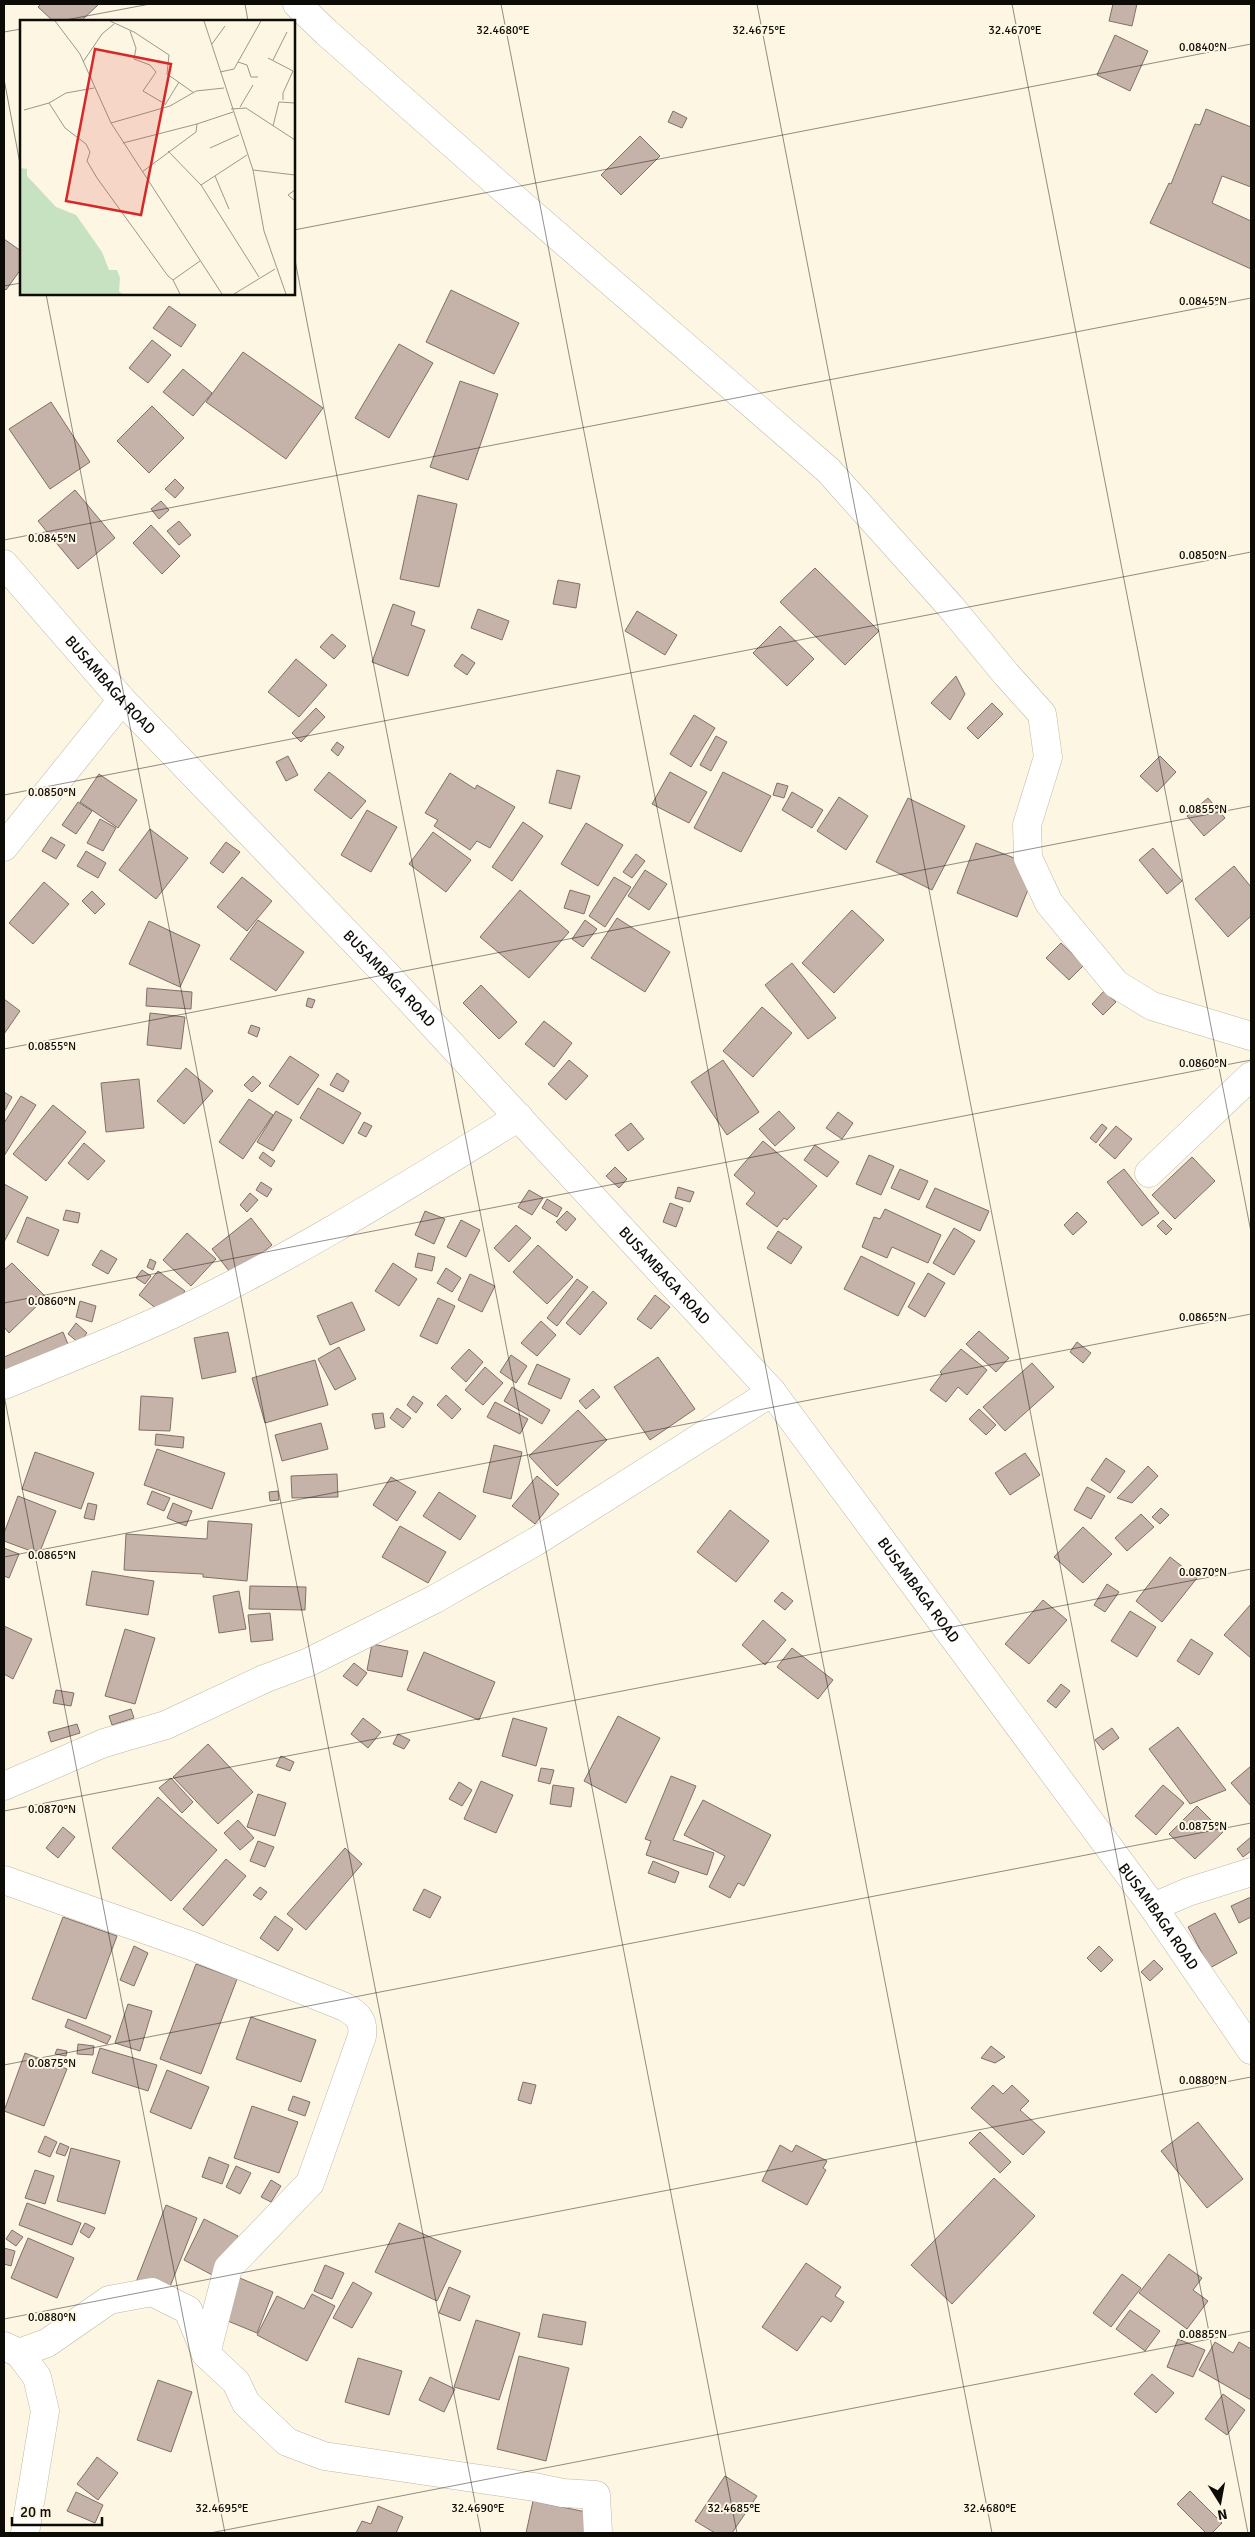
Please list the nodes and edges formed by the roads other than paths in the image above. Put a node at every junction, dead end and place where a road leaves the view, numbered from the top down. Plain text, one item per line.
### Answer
1 (297, 4) edge
2 (4, 564) edge
3 (122, 700) junction
4 (4, 847) edge
5 (1251, 1036) edge
6 (1251, 1076) edge
7 (519, 1117) junction
8 (1149, 1173) dead end
9 (4, 1384) edge
10 (772, 1392) junction
11 (4, 1786) edge
12 (1251, 1872) edge
13 (4, 1880) edge
14 (1153, 1907) junction
15 (1251, 2050) edge
16 (11, 2349) edge
17 (206, 2354) junction
18 (25, 2533) edge
19 (598, 2533) edge

1 - 5 street
2 - 3 street, BUSAMBAGA ROAD
3 - 4 street
3 - 7 street, BUSAMBAGA ROAD
6 - 8 street
7 - 9 street
7 - 10 street, BUSAMBAGA ROAD
10 - 11 street
10 - 14 street, BUSAMBAGA ROAD
12 - 14 street
13 - 17 street
14 - 15 street, BUSAMBAGA ROAD
16 - 17 street
16 - 18 street
17 - 19 street

